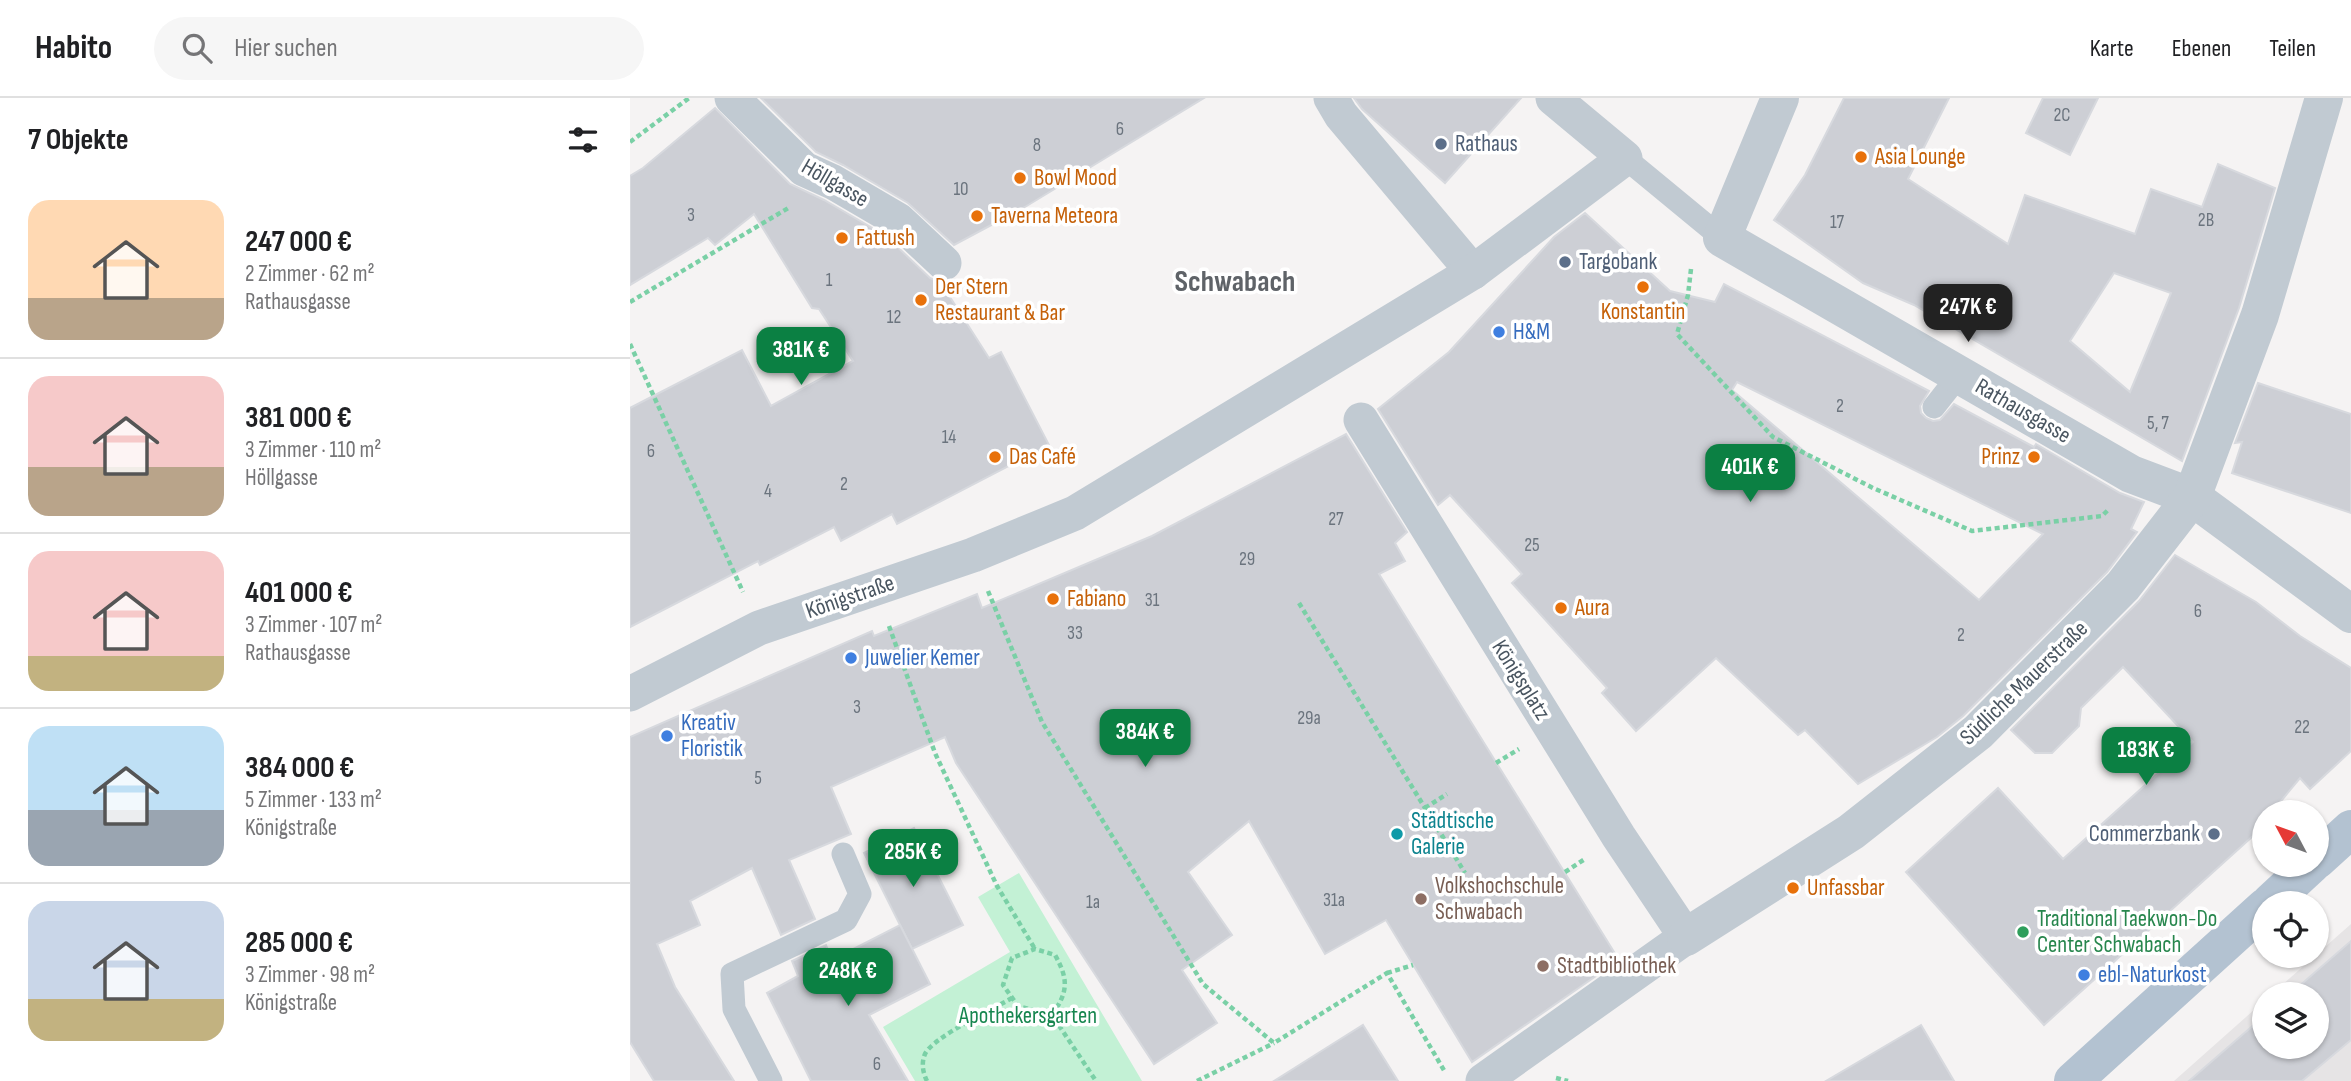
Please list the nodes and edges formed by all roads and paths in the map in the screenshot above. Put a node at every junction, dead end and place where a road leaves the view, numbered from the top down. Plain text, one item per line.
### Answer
1 (689, 98) edge
2 (732, 98) edge
3 (1331, 98) edge
4 (1553, 98) edge
5 (1780, 98) edge
6 (2324, 98) edge
7 (630, 142) edge
8 (1625, 158) junction
9 (833, 181) junction
10 (1721, 239) junction
11 (944, 263) dead end
12 (1691, 270) dead end
13 (1473, 272) junction
14 (630, 302) edge
15 (630, 344) edge
16 (1960, 374) junction
17 (1934, 407) dead end
18 (1360, 420) dead end
19 (2131, 474) junction
20 (2192, 497) junction
21 (973, 555) junction
22 (875, 588) junction
23 (1299, 603) dead end
24 (2351, 614) edge
25 (759, 628) junction
26 (630, 694) edge
27 (1447, 794) dead end
28 (1425, 807) junction
29 (2351, 830) edge
30 (2329, 849) edge
31 (843, 854) dead end
32 (1465, 873) dead end
33 (2298, 877) edge
34 (2283, 891) edge
35 (2252, 919) edge
36 (1686, 937) junction
37 (1035, 949) junction
38 (1413, 965) dead end
39 (1387, 973) junction
40 (1012, 998) junction
41 (1052, 1015) junction
42 (1274, 1043) junction
43 (771, 1081) edge
44 (927, 1081) edge
45 (1096, 1081) edge
46 (1197, 1081) edge
47 (1451, 1081) edge
48 (1483, 1081) edge
49 (2073, 1081) edge

1 - 7 path
2 - 9 street, Höllgasse
3 - 13 street
4 - 8 street
5 - 10 street
6 - 20 street, Südliche Mauerstraße
8 - 10 lane, Rathausgasse
8 - 13 street
9 - 11 street, Höllgasse
9 - 14 path
10 - 16 street, Rathausgasse
12 - 19 path
13 - 21 street, Königstraße
15 - 25 path
16 - 17 lane
16 - 19 street, Rathausgasse
18 - 36 street, Königsplatz
19 - 20 street, Rathausgasse
20 - 24 street, Rathausgasse
20 - 36 street, Südliche Mauerstraße
21 - 22 street, Königstraße
21 - 42 path
22 - 25 street, Königstraße
22 - 37 path
23 - 28 path
25 - 26 street, Königstraße
27 - 28 path
28 - 32 path
29 - 30 main road
31 - 43 lane
33 - 34 main road
35 - 49 main road
36 - 48 street, Südliche Mauerstraße
37 - 40 path
37 - 41 path
38 - 39 path
39 - 42 path
39 - 47 path
40 - 41 path
40 - 44 path
41 - 45 path
42 - 46 path

